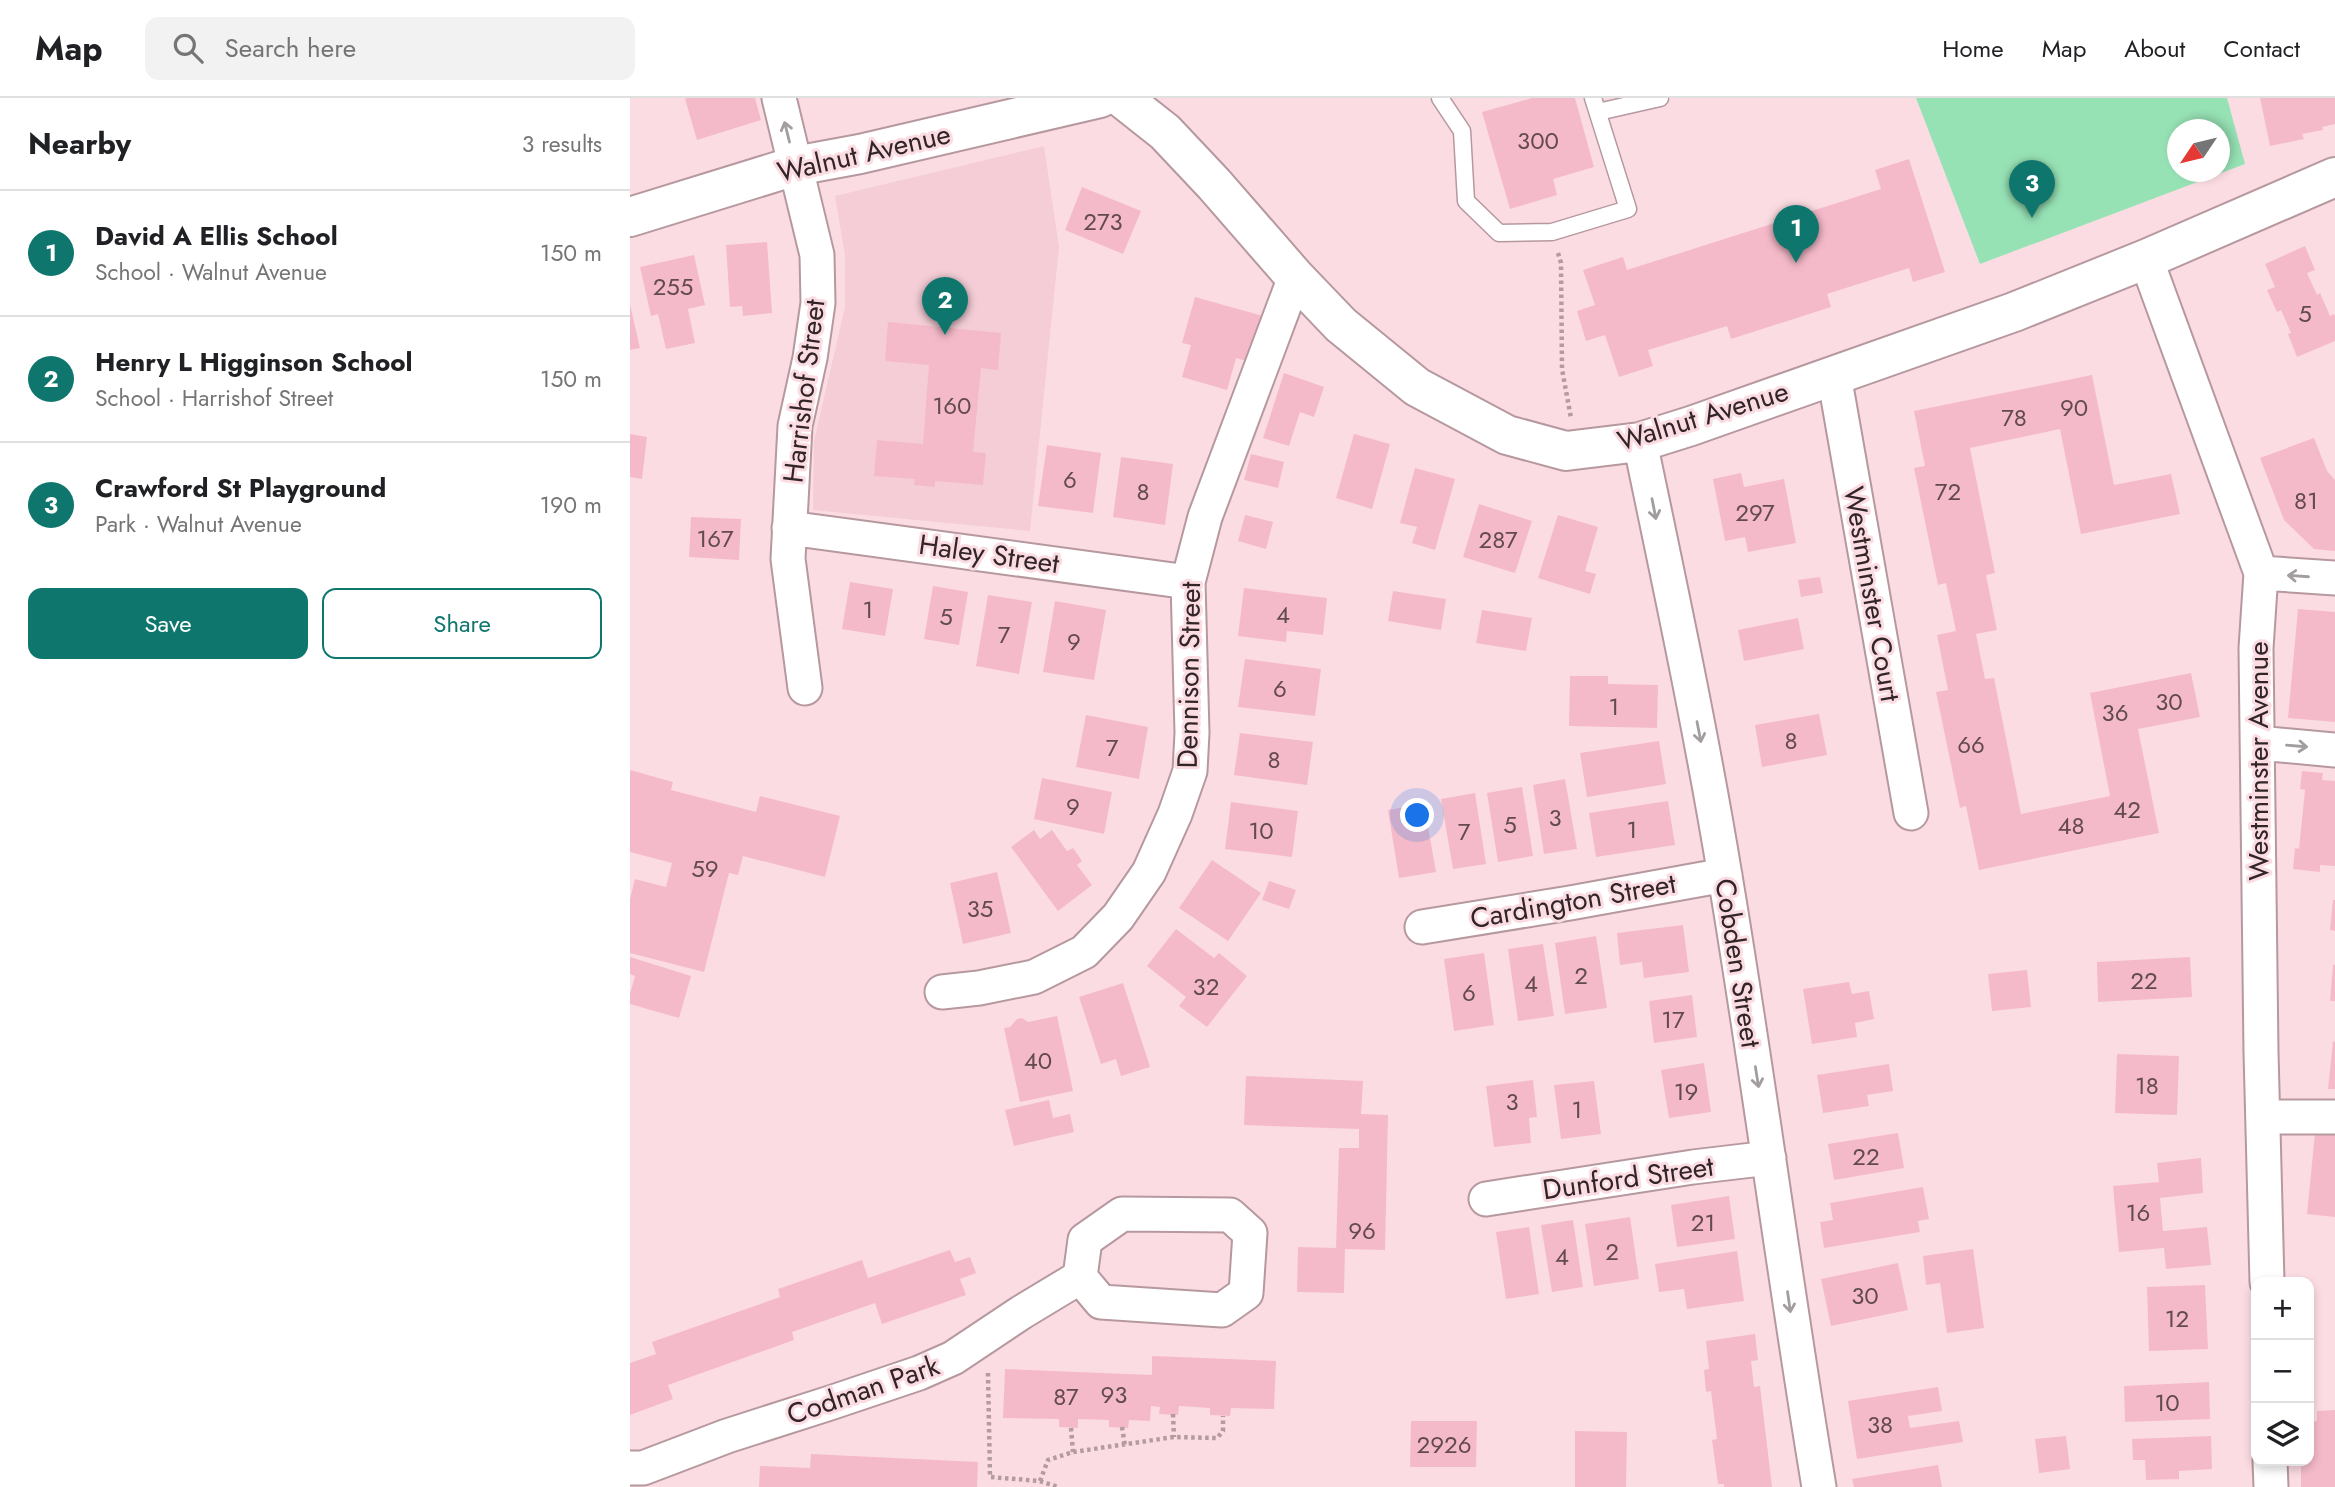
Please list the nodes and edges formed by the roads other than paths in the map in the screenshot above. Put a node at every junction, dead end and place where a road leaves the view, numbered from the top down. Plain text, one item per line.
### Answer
1 (779, 98) edge
2 (1100, 98) edge
3 (1122, 98) edge
4 (1440, 98) edge
5 (1660, 98) edge
6 (1595, 105) edge
7 (795, 166) junction
8 (2335, 177) edge
9 (630, 217) edge
10 (2146, 260) junction
11 (1295, 277) junction
12 (1834, 374) junction
13 (1640, 442) junction
14 (789, 528) junction
15 (2261, 573) junction
16 (2335, 578) edge
17 (1188, 582) junction
18 (805, 688) dead end
19 (2258, 743) junction
20 (2335, 750) edge
21 (1911, 813) dead end
22 (1725, 875) junction
23 (1422, 927) dead end
24 (942, 992) dead end
25 (2264, 1116) junction
26 (2335, 1117) edge
27 (1769, 1158) junction
28 (1486, 1199) dead end
29 (1080, 1277) junction
30 (2267, 1277) edge
31 (2270, 1466) edge
32 (630, 1468) edge
33 (1819, 1487) edge
34 (2271, 1487) edge

7 -> 1 street, Harrishof Street
2 - 7 street, Walnut Avenue
3 - 11 street, Walnut Avenue
4 - 6 lane
5 - 6 lane
7 - 9 street, Walnut Avenue
7 - 14 street, Harrishof Street
8 - 10 street, Walnut Avenue
10 - 12 street, Walnut Avenue
10 - 15 street, Westminster Avenue
11 - 13 street, Walnut Avenue
11 - 17 street, Dennison Street
12 - 13 street, Walnut Avenue
12 - 21 street, Westminster Court
13 -> 22 street, Cobden Street
14 - 17 street, Haley Street
14 - 18 street, Harrishof Street
16 -> 15 street
15 - 19 street, Westminster Avenue
17 - 24 street, Dennison Street
19 -> 20 street
19 - 25 street, Westminster Avenue
22 - 23 street, Cardington Street
22 -> 27 street, Cobden Street
25 - 26 street
25 - 30 street, Westminster Avenue
27 - 28 street, Dunford Street
27 -> 33 street, Cobden Street
29 - 29 street
29 - 32 street, Codman Park
31 - 34 street

